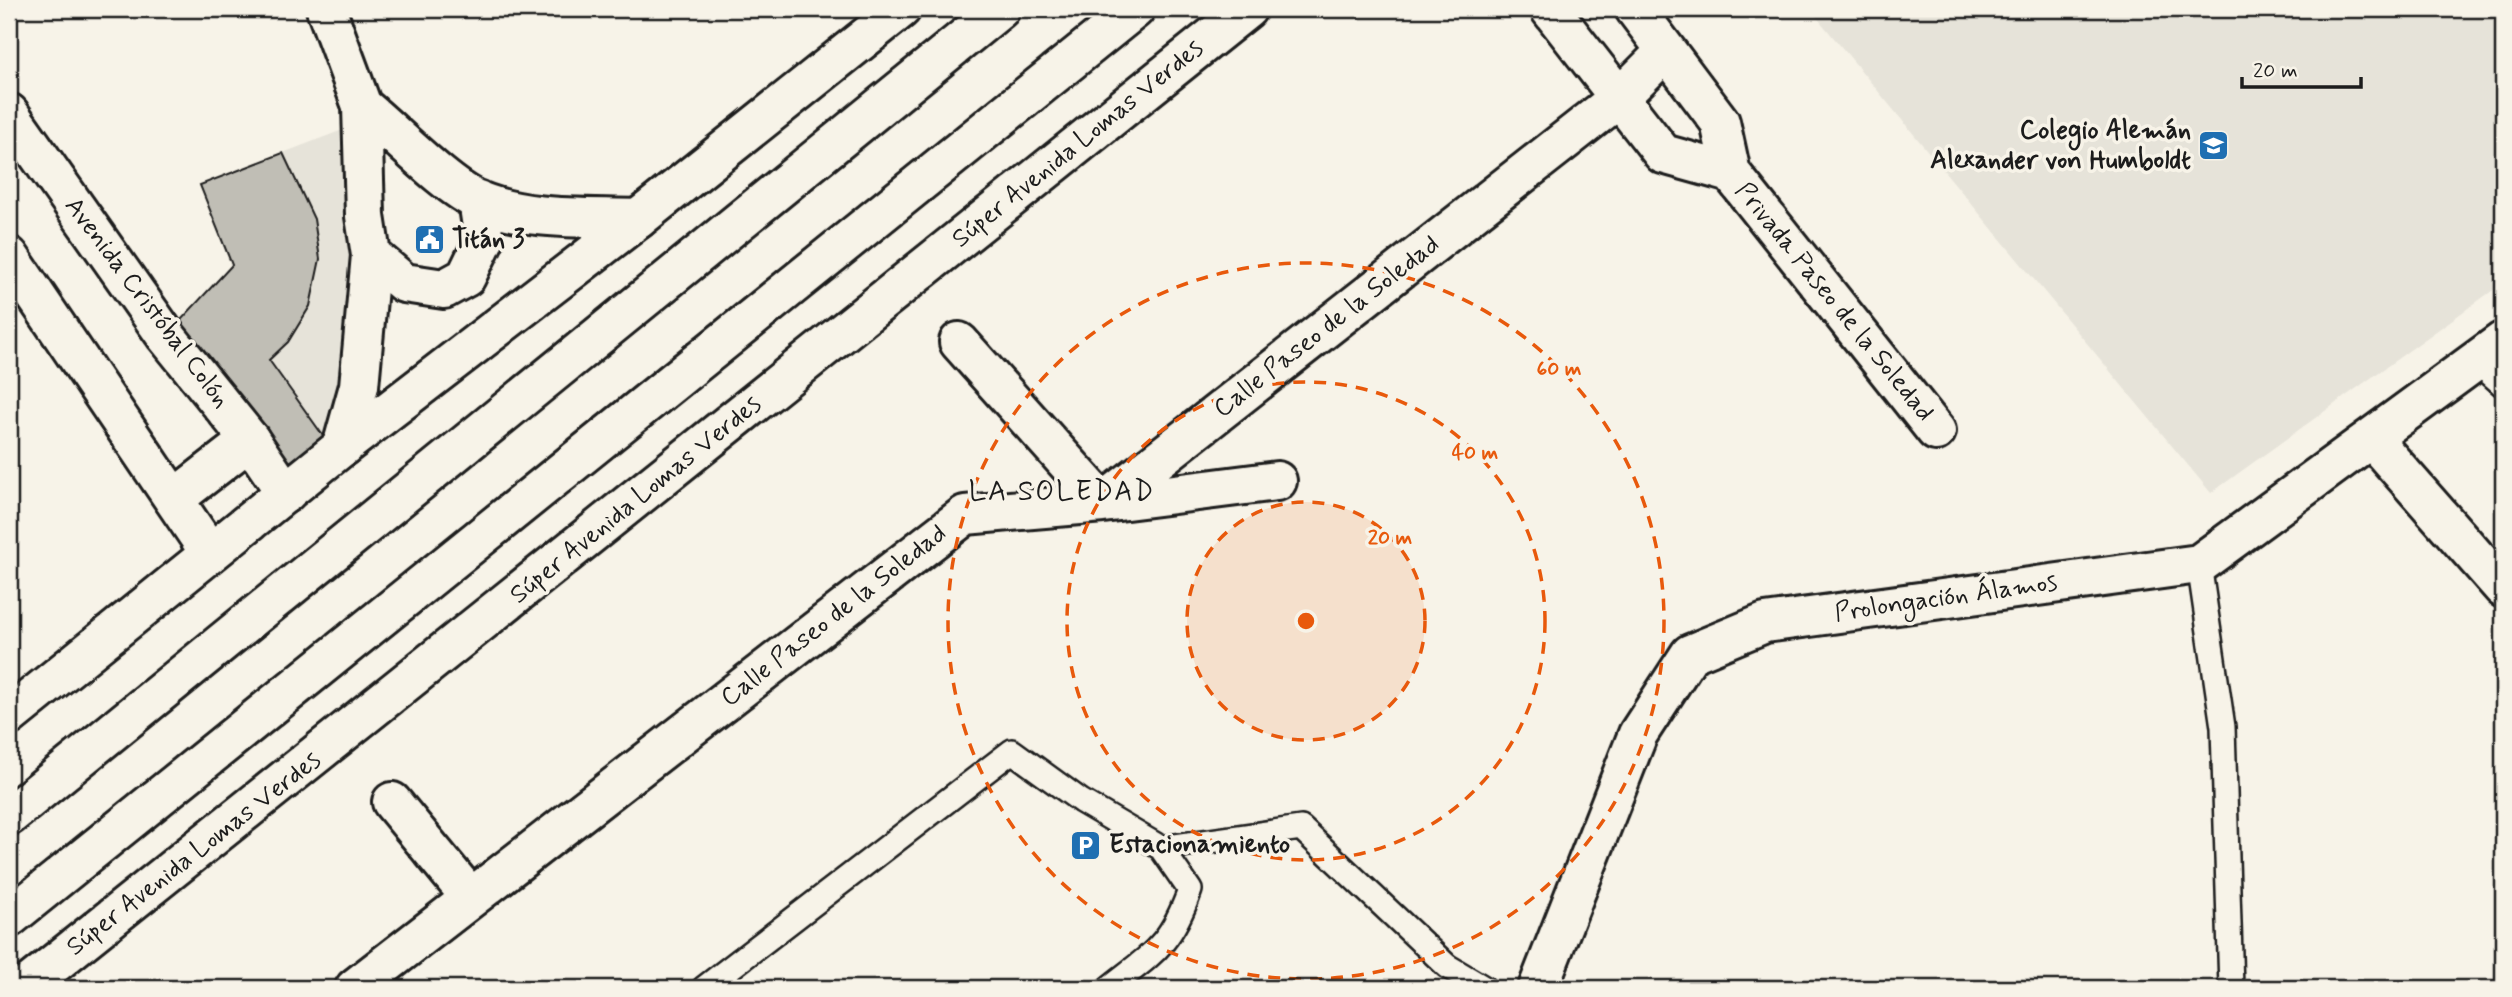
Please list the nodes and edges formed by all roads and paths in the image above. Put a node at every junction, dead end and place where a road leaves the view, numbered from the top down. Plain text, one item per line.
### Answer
1 (327, 9) edge
2 (901, 9) edge
3 (1000, 9) edge
4 (1135, 9) edge
5 (1247, 9) edge
6 (1634, 9) edge
7 (1557, 11) edge
8 (1666, 51) junction
9 (1619, 98) junction
10 (362, 106) junction
11 (9, 113) edge
12 (1731, 173) junction
13 (478, 200) junction
14 (638, 219) junction
15 (371, 255) junction
16 (9, 256) edge
17 (959, 342) dead end
18 (2495, 363) edge
19 (1936, 431) dead end
20 (2372, 439) junction
21 (250, 440) junction
22 (342, 447) junction
23 (1277, 481) dead end
24 (286, 493) junction
25 (174, 499) junction
26 (1103, 503) junction
27 (210, 553) junction
28 (2199, 564) junction
29 (2503, 588) edge
30 (9, 716) edge
31 (392, 803) dead end
32 (9, 816) edge
33 (1161, 848) junction
34 (471, 898) junction
35 (9, 918) edge
36 (24, 988) edge
37 (355, 988) edge
38 (704, 988) edge
39 (1109, 988) edge
40 (1484, 988) edge
41 (1538, 988) edge
42 (2231, 988) edge

1 - 10 street
2 - 14 street
3 - 32 street
4 - 35 street
5 - 36 street, Súper Avenida Lomas Verdes
6 - 8 street, Privada Paseo de la Soledad
7 - 9 street, Privada Paseo de la Soledad
8 - 9 street, Calle Paseo de la Soledad
8 - 12 street, Privada Paseo de la Soledad
9 - 12 street, Privada Paseo de la Soledad
9 - 26 street, Calle Paseo de la Soledad
10 - 13 street
10 - 15 street
11 - 21 street, Avenida Cristóbal Colón
12 - 19 street, Privada Paseo de la Soledad
13 - 14 street
13 - 15 street
14 - 22 street
15 - 22 street
16 - 25 street
17 - 26 street
18 - 20 street, Prolongación Álamos
20 - 28 street, Prolongación Álamos
20 - 29 street
21 - 24 street, Avenida Cristóbal Colón
21 - 25 street
22 - 24 street
23 - 26 street
24 - 27 street
25 - 27 street
26 - 34 street, Calle Paseo de la Soledad
27 - 30 street
28 - 41 street, Prolongación Álamos
28 - 42 lane
31 - 34 street
33 - 38 lane
33 - 39 lane
33 - 40 lane
34 - 37 street, Calle Paseo de la Soledad

